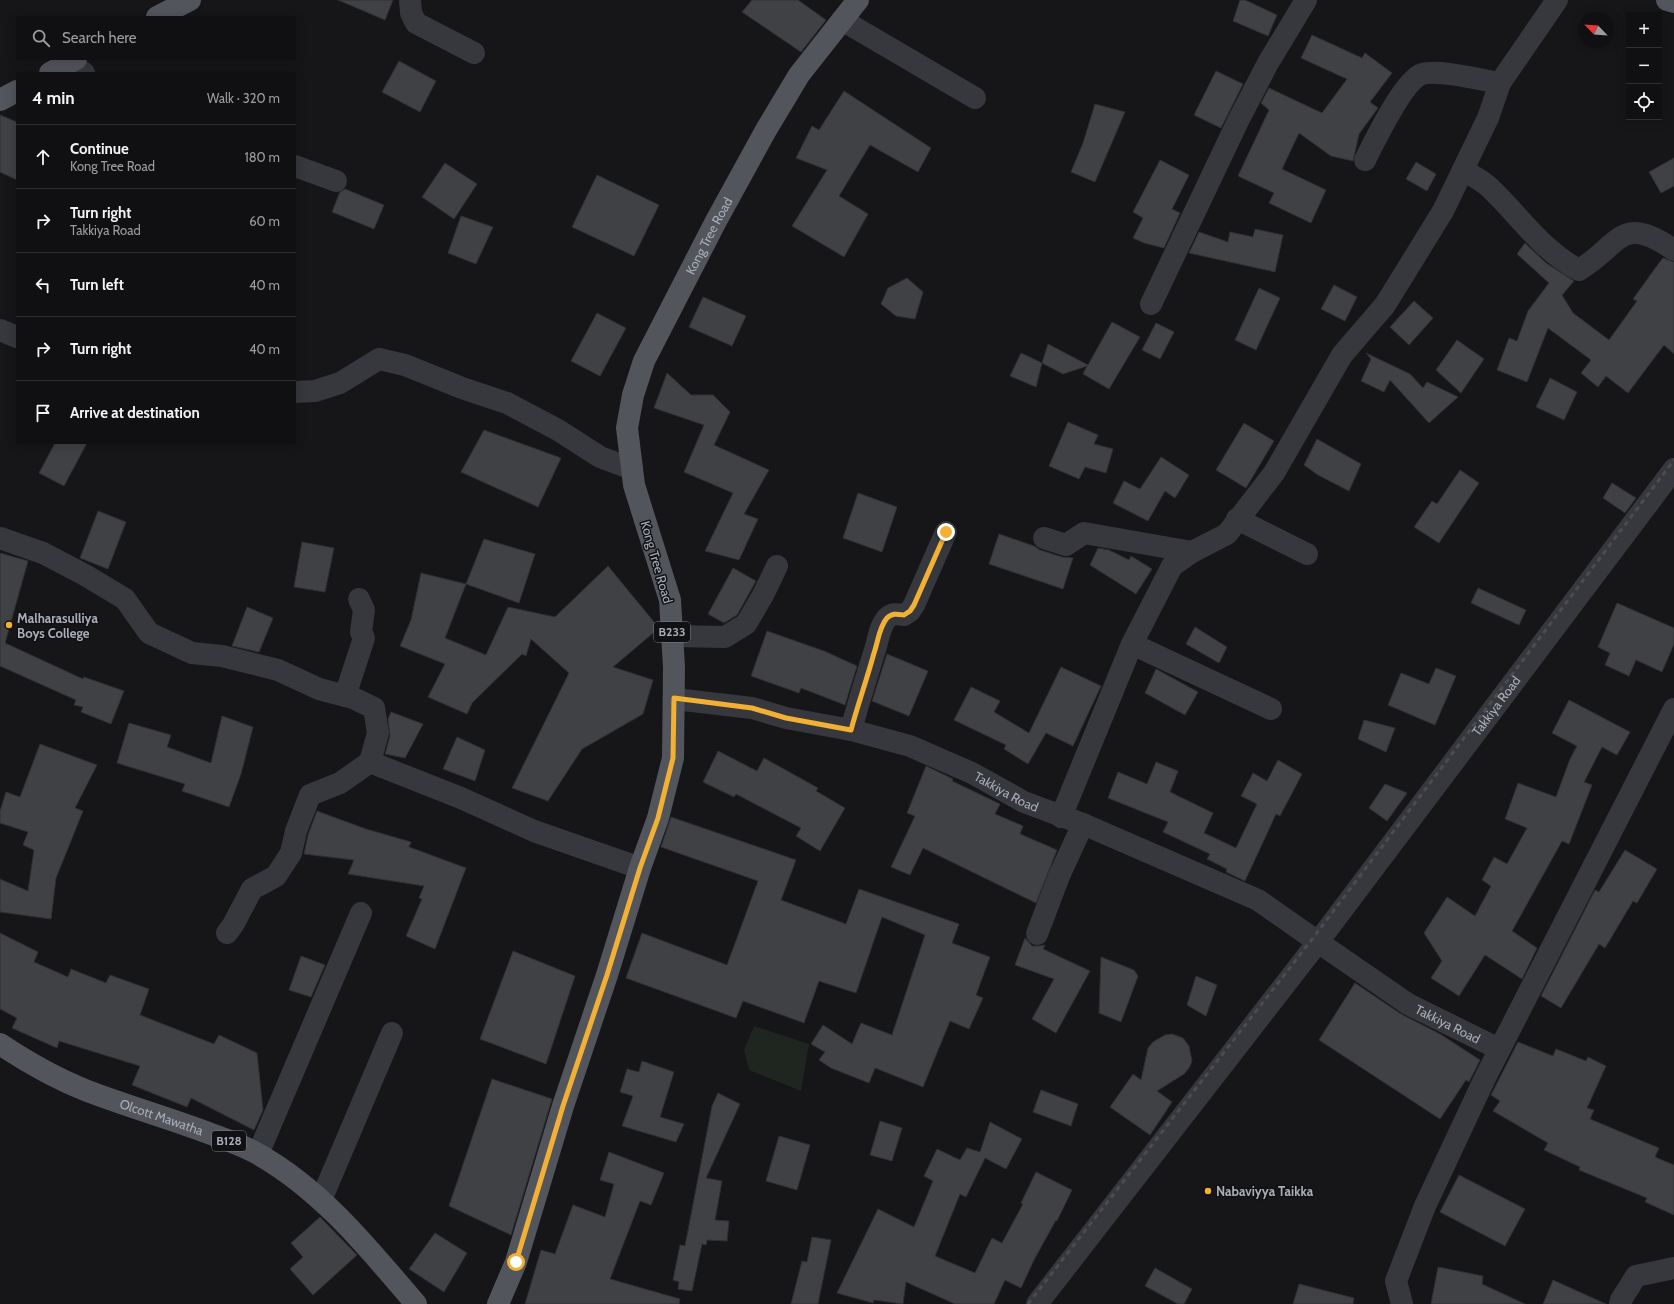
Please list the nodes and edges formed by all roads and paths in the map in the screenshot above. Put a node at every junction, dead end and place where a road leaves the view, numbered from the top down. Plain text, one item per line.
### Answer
1 (190, 0) edge
2 (410, 0) edge
3 (858, 0) edge
4 (1306, 0) edge
5 (1557, 0) edge
6 (1666, 0) edge
7 (1674, 2) edge
8 (159, 16) edge
9 (842, 20) junction
10 (474, 53) dead end
11 (77, 65) edge
12 (53, 72) edge
13 (1500, 83) junction
14 (16, 92) edge
15 (976, 98) dead end
16 (0, 100) edge
17 (1365, 160) dead end
18 (296, 166) edge
19 (1463, 170) junction
20 (336, 181) dead end
21 (1674, 250) edge
22 (1151, 304) dead end
23 (0, 330) edge
24 (16, 337) edge
25 (296, 392) edge
26 (632, 469) junction
27 (1674, 469) edge
28 (1236, 520) junction
29 (946, 532) dead end
30 (0, 538) edge
31 (1044, 538) dead end
32 (1192, 552) junction
33 (1307, 554) dead end
34 (777, 566) dead end
35 (359, 599) dead end
36 (673, 636) junction
37 (1132, 644) junction
38 (345, 696) junction
39 (674, 698) junction
40 (1270, 708) dead end
41 (1674, 709) edge
42 (851, 730) junction
43 (370, 762) junction
44 (1061, 817) junction
45 (1083, 824) junction
46 (640, 868) junction
47 (361, 913) dead end
48 (227, 933) dead end
49 (1038, 934) dead end
50 (1318, 942) junction
51 (392, 1034) dead end
52 (0, 1044) edge
53 (1499, 1050) junction
54 (258, 1154) junction
55 (321, 1200) junction
56 (1674, 1268) edge
57 (416, 1304) edge
58 (498, 1304) edge
59 (1037, 1304) edge
60 (1402, 1304) edge
61 (1620, 1304) edge

1 - 8 main road
2 - 10 street
3 - 9 main road, Kong Tree Road / B233
4 - 22 street
5 - 13 street
6 - 7 main road
9 - 15 street
9 - 26 main road, Kong Tree Road / B233
11 - 12 main road
13 - 17 street
13 - 19 street
14 - 16 main road
18 - 20 street
19 - 21 street
19 - 28 street
23 - 24 street
25 - 26 street
26 - 36 main road, Kong Tree Road / B233
27 - 50 street, Takkiya Road
28 - 32 street
28 - 33 street
29 - 42 street
30 - 38 street
31 - 32 street
32 - 37 street
34 - 36 street
35 - 38 street
36 - 39 main road, Kong Tree Road / B233
37 - 40 street
37 - 44 street
38 - 43 street
39 - 42 street, Takkiya Road
39 - 46 main road, Kong Tree Road / B233
41 - 53 street
42 - 44 street, Takkiya Road
43 - 46 street
43 - 48 street
44 - 45 street, Takkiya Road
45 - 49 street
45 - 50 street, Takkiya Road
46 - 58 main road, Kong Tree Road / B233
47 - 54 street
50 - 53 street, Takkiya Road
50 - 59 street
51 - 55 street
52 - 54 main road, Olcott Mawatha / B128
53 - 60 street
54 - 55 main road, Olcott Mawatha / B128
55 - 57 main road, Olcott Mawatha / B128
56 - 61 street

